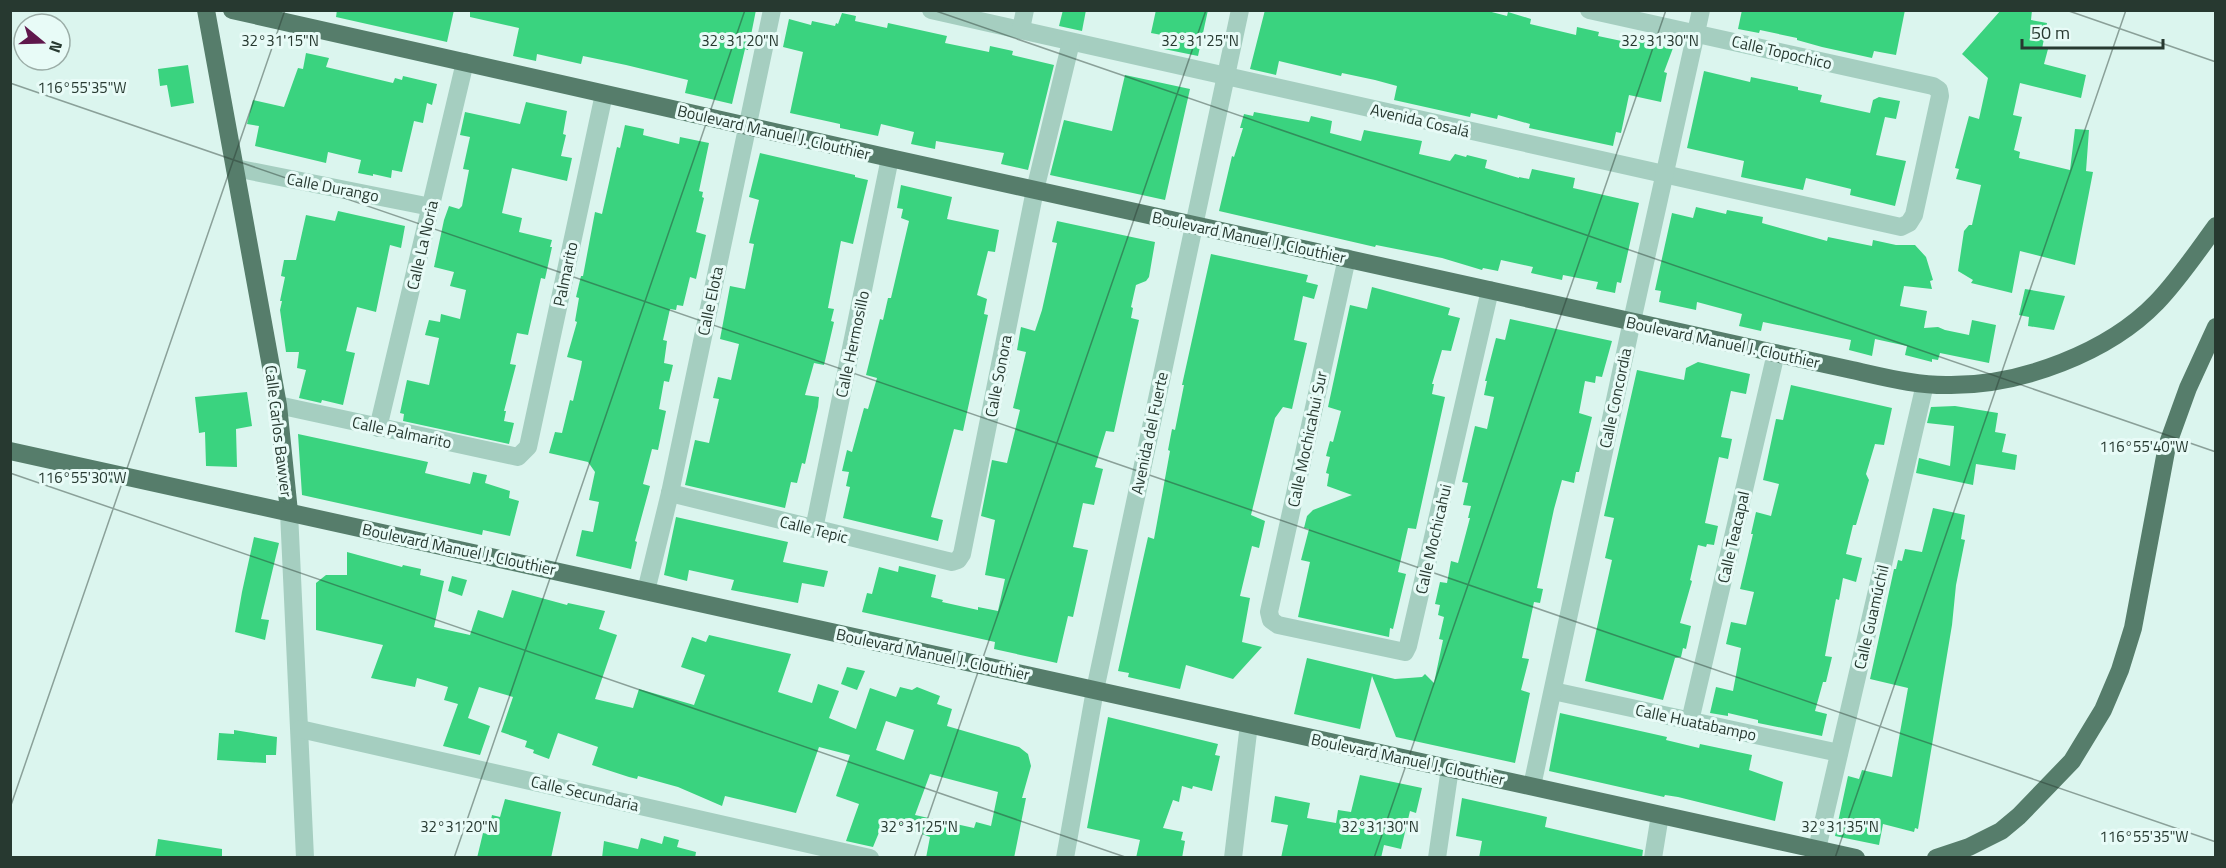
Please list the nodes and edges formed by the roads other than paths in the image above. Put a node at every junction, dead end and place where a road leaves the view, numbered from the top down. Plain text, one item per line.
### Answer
1 (206, 10) edge
2 (232, 10) edge
3 (772, 10) edge
4 (931, 10) edge
5 (1025, 10) edge
6 (1240, 10) edge
7 (1589, 10) edge
8 (1701, 10) edge
9 (1021, 29) junction
10 (1696, 33) junction
11 (1071, 42) junction
12 (465, 62) junction
13 (1224, 76) junction
14 (604, 94) junction
15 (747, 126) junction
16 (890, 158) junction
17 (235, 168) junction
18 (1665, 175) junction
19 (1035, 190) junction
20 (430, 207) junction
21 (1909, 223) joint
22 (1194, 225) junction
23 (2216, 226) edge
24 (1347, 258) junction
25 (1490, 290) junction
26 (1632, 321) junction
27 (2216, 327) edge
28 (1776, 353) junction
29 (1925, 384) junction
30 (278, 405) junction
31 (378, 428) junction
32 (10, 451) edge
33 (524, 453) joint
34 (670, 493) junction
35 (289, 512) junction
36 (814, 530) junction
37 (958, 560) joint
38 (646, 591) junction
39 (1270, 621) joint
40 (1095, 690) junction
41 (1553, 690) junction
42 (1690, 721) junction
43 (1249, 724) junction
44 (300, 729) junction
45 (1839, 753) junction
46 (1450, 768) junction
47 (1532, 786) junction
48 (1660, 815) junction
49 (1817, 849) junction
50 (305, 858) edge
51 (870, 858) edge
52 (1065, 858) edge
53 (1233, 858) edge
54 (1437, 858) edge
55 (1653, 858) edge
56 (1856, 858) edge
57 (1936, 858) edge

1 - 17 main road, Calle Carlos Bawver
2 - 12 main road, Boulevard Manuel J. Clouthier
3 - 15 street, Calle Elota
4 - 9 street, Avenida Cosalá
5 - 9 street
6 - 13 street, Avenida del Fuerte
7 - 10 street, Calle Topochico
8 - 10 street, Calle Concordia
9 - 11 street, Avenida Cosalá
10 - 18 street, Calle Concordia
10 - 21 street, Calle Topochico
11 - 13 street, Avenida Cosalá
11 - 19 street, Calle Sonora
12 - 14 main road, Boulevard Manuel J. Clouthier
12 - 20 street, Calle La Noria
13 - 18 street, Avenida Cosalá
13 - 22 street, Avenida del Fuerte
14 - 15 main road, Boulevard Manuel J. Clouthier
14 - 33 street, Palmarito
15 - 16 main road, Boulevard Manuel J. Clouthier
15 - 34 street, Calle Elota
16 - 19 main road, Boulevard Manuel J. Clouthier
16 - 36 street, Calle Hermosillo
17 - 20 street, Calle Durango
17 - 30 main road, Calle Carlos Bawver
18 - 21 street, Avenida Cosalá
18 - 26 street, Calle Concordia
19 - 22 main road, Boulevard Manuel J. Clouthier
19 - 37 street, Calle Sonora
20 - 31 street, Calle La Noria
22 - 24 main road, Boulevard Manuel J. Clouthier
22 - 40 street, Avenida del Fuerte
23 - 29 main road, Boulevard Manuel J. Clouthier
24 - 25 main road, Boulevard Manuel J. Clouthier
24 - 39 street, Calle Mochicahui Sur
25 - 26 main road, Boulevard Manuel J. Clouthier
25 - 39 street, Calle Mochicahui
26 - 28 main road, Boulevard Manuel J. Clouthier
26 - 41 street, Calle Concordia
27 - 57 main road
28 - 29 main road, Boulevard Manuel J. Clouthier
28 - 42 street, Calle Teacapal
29 - 45 street, Calle Guamúchil
30 - 31 street, Calle Palmarito
30 - 35 main road, Calle Carlos Bawver
31 - 33 street, Calle Palmarito
32 - 35 main road, Boulevard Manuel J. Clouthier
34 - 36 street, Calle Tepic
34 - 38 street, Calle Elota
35 - 38 main road, Boulevard Manuel J. Clouthier
35 - 44 street, Calle Carlos Bawver
36 - 37 street, Calle Tepic
38 - 40 main road, Boulevard Manuel J. Clouthier
40 - 43 main road, Boulevard Manuel J. Clouthier
40 - 52 street, Avenida del Fuerte
41 - 42 street, Calle Huatabampo
41 - 47 street, Calle Concordia
42 - 45 street, Calle Huatabampo
43 - 46 main road, Boulevard Manuel J. Clouthier
43 - 53 street
44 - 50 street, Calle Carlos Bawver
44 - 51 street, Calle Secundaria
45 - 49 street, Calle Guamúchil
46 - 47 main road, Boulevard Manuel J. Clouthier
46 - 54 street
47 - 48 main road, Boulevard Manuel J. Clouthier
48 - 49 main road, Boulevard Manuel J. Clouthier
48 - 55 street
49 - 56 main road, Boulevard Manuel J. Clouthier

